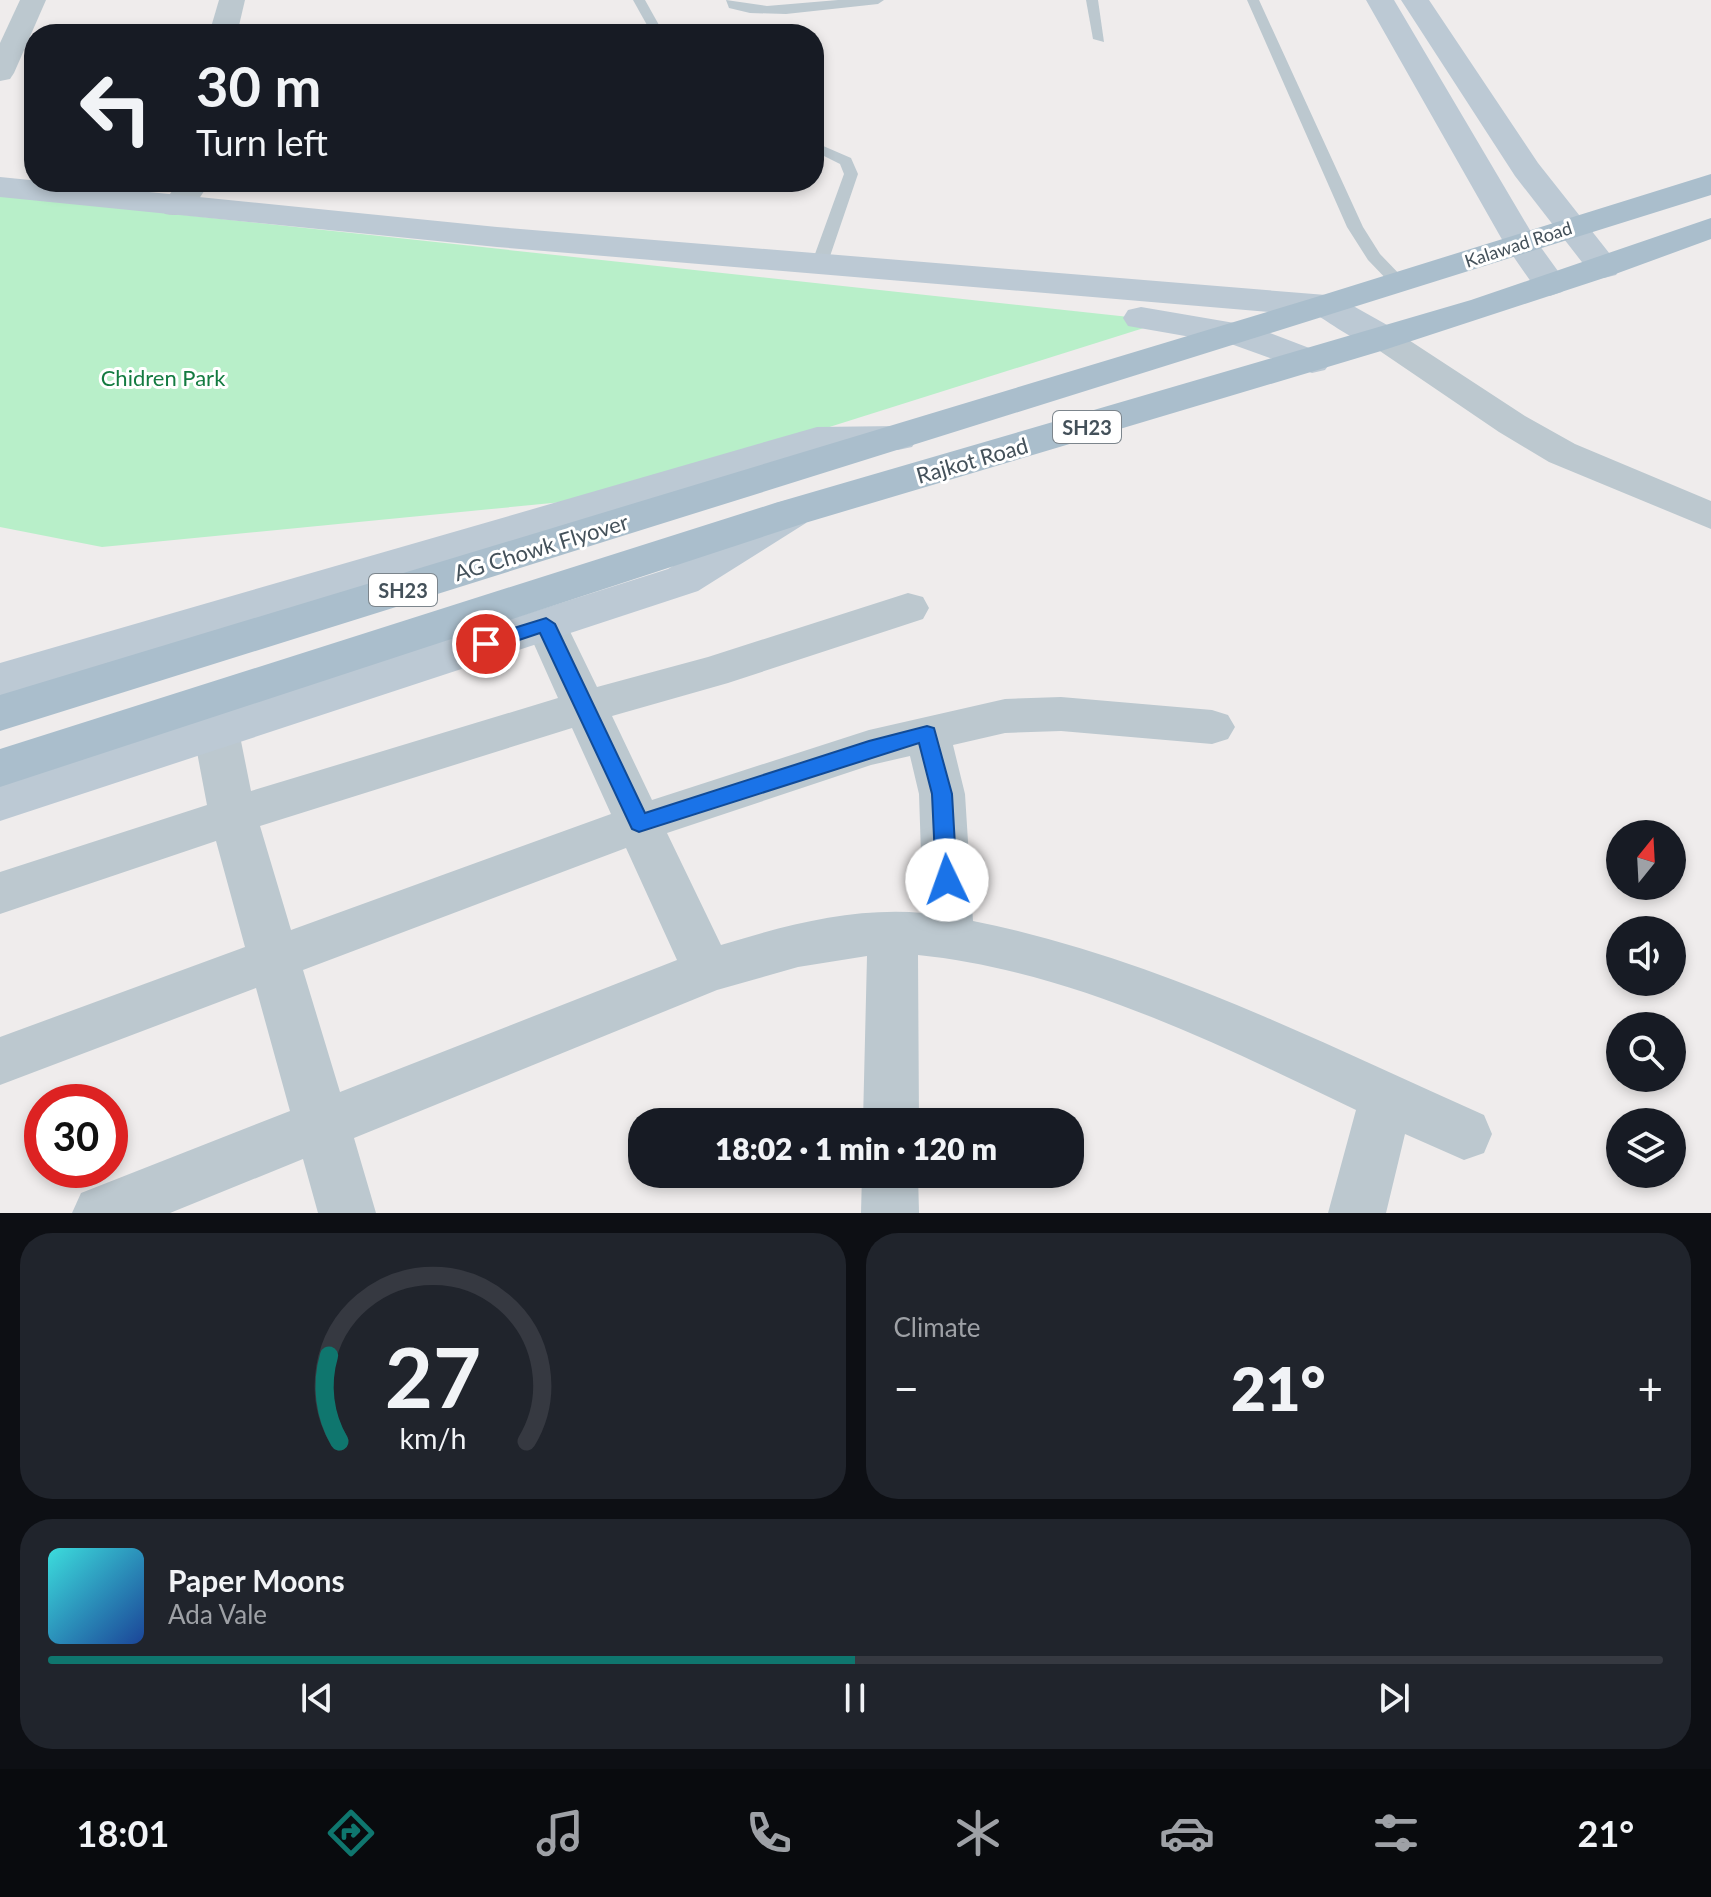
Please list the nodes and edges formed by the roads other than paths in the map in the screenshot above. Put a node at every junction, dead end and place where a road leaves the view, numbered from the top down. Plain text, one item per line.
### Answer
1 (33, 0) edge
2 (232, 0) edge
3 (639, 0) edge
4 (732, 0) edge
5 (878, 0) edge
6 (1092, 0) edge
7 (1253, 0) edge
8 (1380, 0) edge
9 (1415, 0) edge
10 (226, 24) edge
11 (652, 24) edge
12 (1099, 39) dead end
13 (2, 66) edge
14 (824, 151) edge
15 (1711, 184) edge
16 (0, 187) edge
17 (24, 188) edge
18 (116, 192) edge
19 (185, 195) edge
20 (0, 210) edge
21 (1570, 227) junction
22 (1711, 228) edge
23 (1521, 243) junction
24 (819, 265) junction
25 (1604, 268) junction
26 (1399, 283) junction
27 (1550, 285) junction
28 (1326, 306) junction
29 (1239, 334) junction
30 (1383, 338) junction
31 (1312, 362) junction
32 (898, 438) junction
33 (791, 513) junction
34 (1711, 516) edge
35 (908, 608) dead end
36 (546, 624) junction
37 (0, 680) edge
38 (585, 707) junction
39 (0, 713) edge
40 (1212, 727) dead end
41 (216, 731) junction
42 (927, 733) junction
43 (0, 768) edge
44 (0, 801) edge
45 (233, 816) junction
46 (639, 823) junction
47 (0, 893) edge
48 (893, 933) junction
49 (949, 937) junction
50 (275, 961) junction
51 (708, 971) junction
52 (0, 1061) edge
53 (1386, 1099) junction
54 (891, 1108) edge
55 (323, 1123) junction
56 (1464, 1134) dead end
57 (890, 1188) edge
58 (101, 1213) edge
59 (347, 1213) edge
60 (890, 1213) edge
61 (1357, 1213) edge

1 - 13 street
2 - 10 street
3 - 11 lane
4 - 5 lane
6 - 12 lane
7 - 26 lane
8 - 23 street
9 - 21 street
14 - 24 lane
15 - 21 main road, Kalawad Road / SH23
16 - 17 street
18 - 19 street
19 - 24 street
20 - 29 street
21 - 23 main road, Kalawad Road / SH23
21 - 25 street
22 - 25 main road, SH23
23 - 26 main road, Kalawad Road / SH23
23 - 27 street
24 - 28 street
25 - 27 main road, SH23
26 - 28 main road, Kalawad Road / SH23
27 - 30 main road, SH23
28 - 29 main road, Rajkot Road / SH23
28 - 30 street
29 - 31 street
29 - 32 main road, Rajkot Road / SH23
30 - 31 main road, Rajkot Road / SH23
30 - 34 street
31 - 33 main road, Rajkot Road / SH23
32 - 37 street
32 - 39 main road, AG Chowk Flyover / SH23
33 - 36 street
33 - 43 main road, AG Chowk Flyover / SH23
35 - 38 street
36 - 38 street
36 - 41 street
38 - 45 street
38 - 46 street
40 - 42 street
41 - 44 street
41 - 45 street
42 - 46 street
42 - 49 street
45 - 47 street
45 - 50 street
46 - 50 street
46 - 51 street
48 - 49 street
48 - 51 street
48 - 54 street
49 - 53 street
50 - 52 street
50 - 55 street
51 - 55 street
53 - 56 street
53 - 61 street
55 - 58 street
55 - 59 street
57 - 60 street

